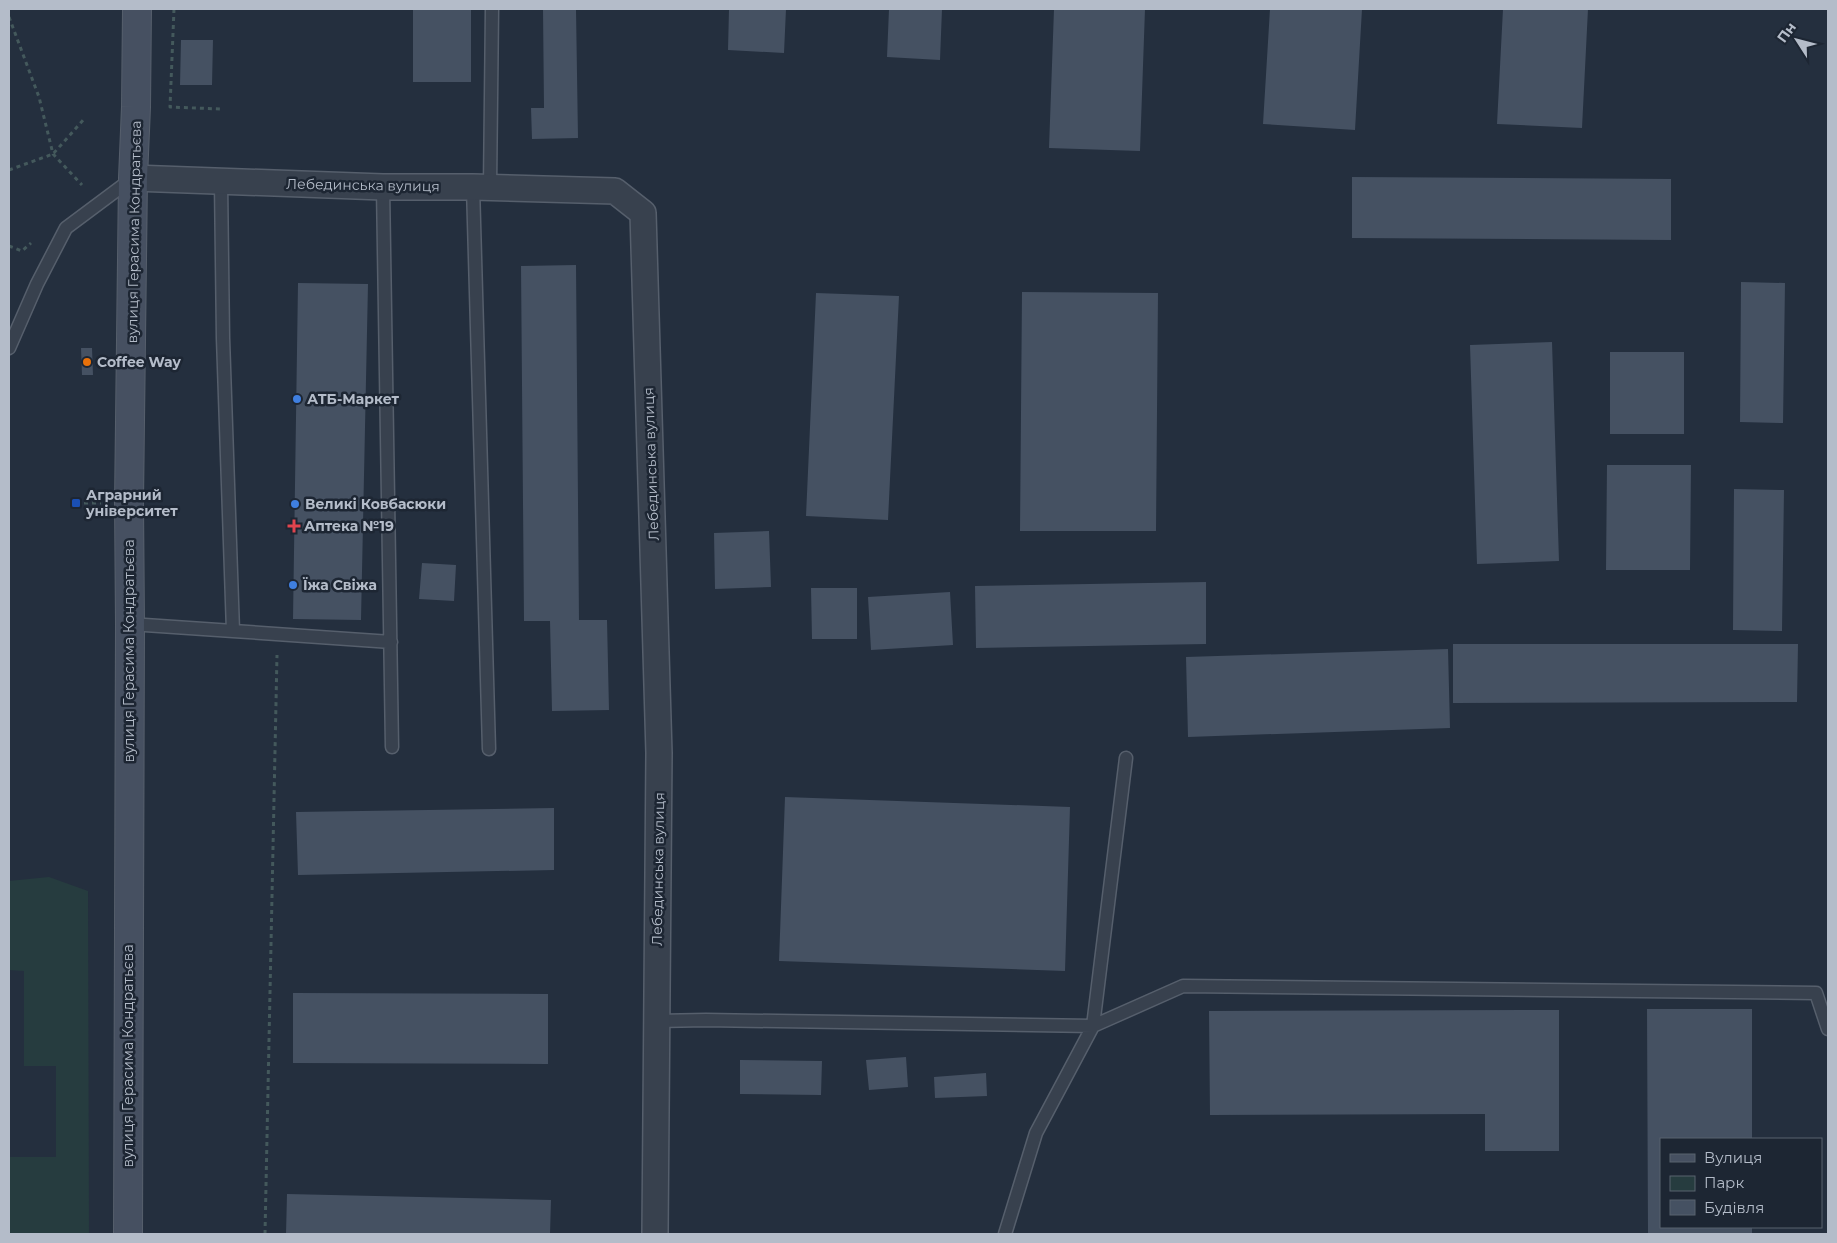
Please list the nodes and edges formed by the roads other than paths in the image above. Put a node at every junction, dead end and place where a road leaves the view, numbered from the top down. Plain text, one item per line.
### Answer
1 (137, 9) edge
2 (492, 9) edge
3 (133, 178) junction
4 (221, 182) junction
5 (384, 187) junction
6 (482, 187) junction
7 (9, 348) edge
8 (130, 624) junction
9 (234, 631) junction
10 (391, 642) junction
11 (392, 747) dead end
12 (489, 749) dead end
13 (1126, 758) dead end
14 (656, 1021) junction
15 (1093, 1026) junction
16 (1828, 1029) edge
17 (128, 1234) edge
18 (654, 1234) edge
19 (1005, 1234) edge

1 - 3 main road, вулиця Герасима Кондратьєва
2 - 6 lane
3 - 4 street, Лебединська вулиця
3 - 7 lane
3 - 8 main road, вулиця Герасима Кондратьєва
4 - 5 street, Лебединська вулиця
4 - 9 lane
5 - 6 street, Лебединська вулиця
5 - 10 lane
6 - 12 lane
6 - 14 street, Лебединська вулиця
8 - 9 lane
8 - 17 main road, вулиця Герасима Кондратьєва
9 - 10 lane
10 - 11 lane
13 - 15 lane
14 - 15 lane
14 - 18 street, Лебединська вулиця
15 - 16 lane
15 - 19 lane

